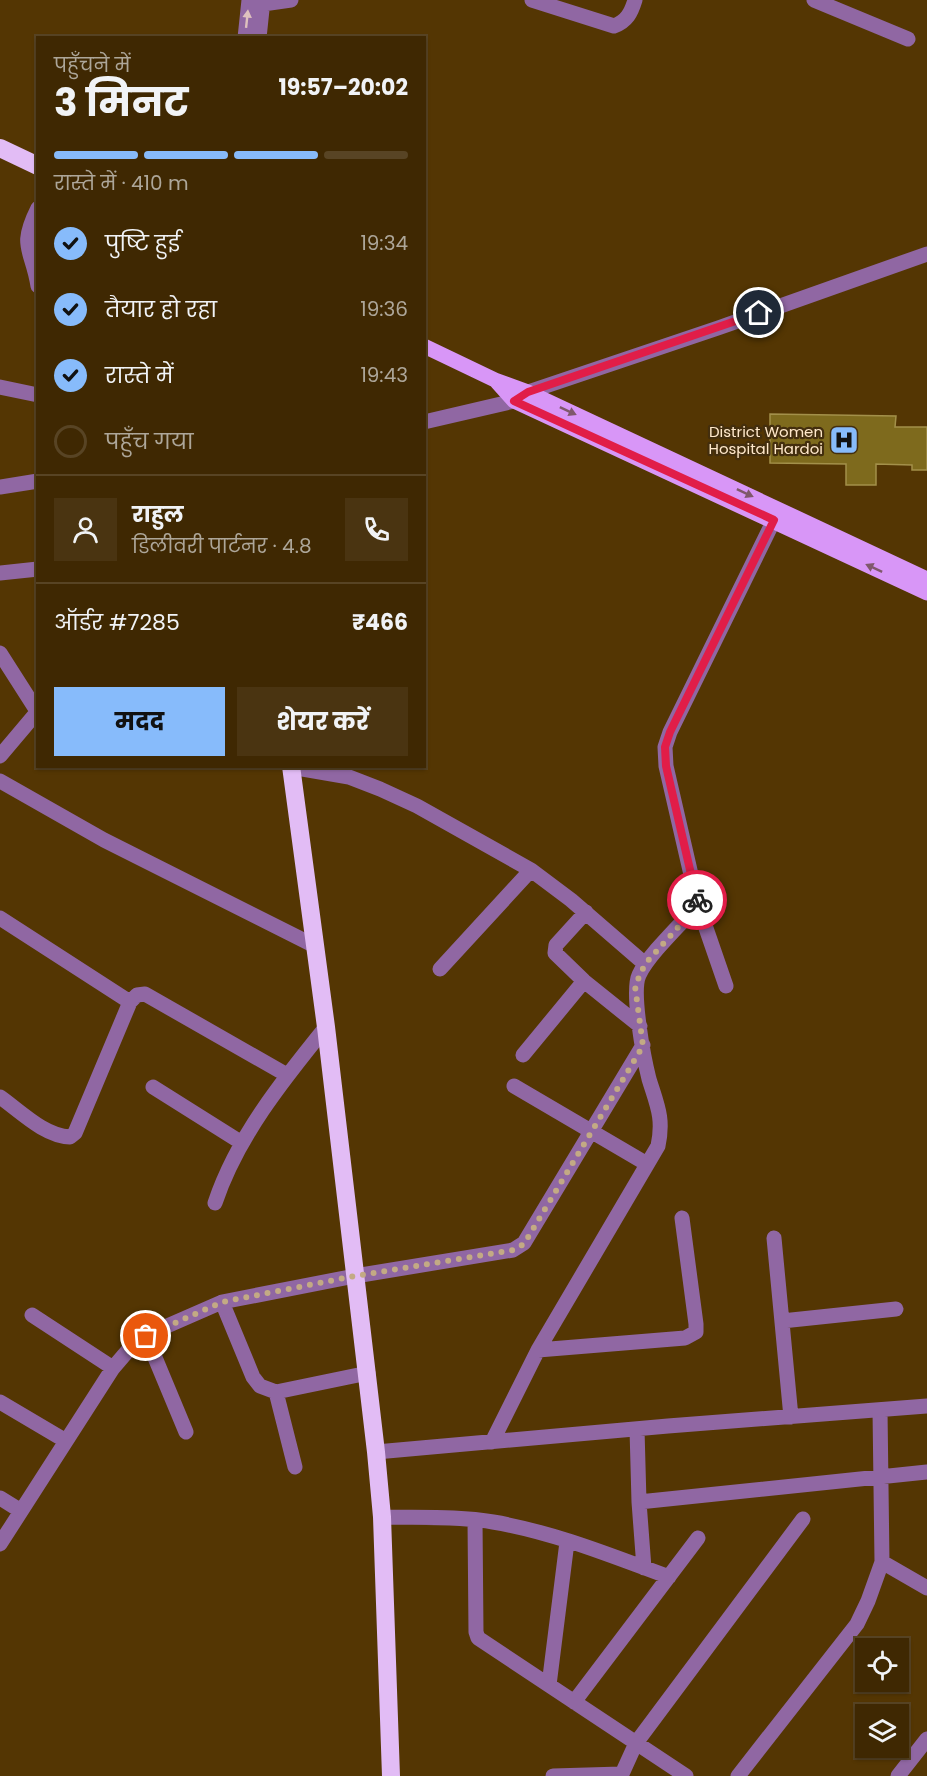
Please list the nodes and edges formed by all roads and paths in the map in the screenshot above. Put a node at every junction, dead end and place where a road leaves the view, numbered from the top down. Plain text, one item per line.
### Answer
1 (291, 0) edge
2 (532, 0) edge
3 (635, 0) edge
4 (813, 0) edge
5 (258, 1) edge
6 (246, 36) edge
7 (259, 36) edge
8 (908, 39) dead end
9 (0, 148) edge
10 (36, 165) edge
11 (36, 212) edge
12 (927, 254) edge
13 (36, 279) edge
14 (426, 347) edge
15 (495, 380) junction
16 (0, 387) edge
17 (528, 392) junction
18 (36, 395) edge
19 (514, 401) junction
20 (426, 422) edge
21 (36, 482) edge
22 (0, 487) edge
23 (774, 520) junction
24 (36, 569) edge
25 (0, 573) edge
26 (927, 579) edge
27 (927, 593) edge
28 (0, 653) edge
29 (36, 709) edge
30 (36, 712) edge
31 (0, 756) edge
32 (291, 768) edge
33 (297, 768) edge
34 (0, 781) edge
35 (531, 870) junction
36 (698, 905) junction
37 (586, 912) junction
38 (0, 918) edge
39 (315, 946) junction
40 (645, 964) junction
41 (440, 969) dead end
42 (584, 981) junction
43 (726, 986) dead end
44 (130, 1002) junction
45 (640, 1026) junction
46 (326, 1027) junction
47 (643, 1046) junction
48 (523, 1055) dead end
49 (287, 1075) junction
50 (514, 1086) dead end
51 (153, 1087) dead end
52 (0, 1097) edge
53 (591, 1131) junction
54 (242, 1143) junction
55 (647, 1164) junction
56 (215, 1203) dead end
57 (682, 1218) dead end
58 (774, 1238) dead end
59 (355, 1276) junction
60 (222, 1302) junction
61 (896, 1309) dead end
62 (32, 1315) dead end
63 (782, 1320) junction
64 (146, 1336) junction
65 (538, 1350) junction
66 (112, 1368) junction
67 (368, 1373) junction
68 (276, 1392) junction
69 (0, 1402) edge
70 (927, 1406) edge
71 (880, 1410) junction
72 (791, 1417) junction
73 (637, 1429) junction
74 (186, 1432) dead end
75 (66, 1441) junction
76 (492, 1442) junction
77 (376, 1452) junction
78 (295, 1467) dead end
79 (927, 1472) edge
80 (881, 1476) junction
81 (0, 1498) edge
82 (639, 1502) junction
83 (21, 1511) junction
84 (382, 1517) junction
85 (803, 1519) dead end
86 (475, 1520) junction
87 (698, 1538) dead end
88 (567, 1542) junction
89 (0, 1544) edge
90 (882, 1562) junction
91 (644, 1568) junction
92 (669, 1577) junction
93 (927, 1588) edge
94 (549, 1685) junction
95 (574, 1702) junction
96 (927, 1739) edge
97 (636, 1743) junction
98 (621, 1775) edge
99 (391, 1776) edge
100 (553, 1776) edge
101 (686, 1776) edge
102 (738, 1776) edge
103 (898, 1776) edge

1 - 5 street
2 - 3 street
4 - 8 street
6 -> 5 street
5 - 7 street
9 - 10 highway
11 - 13 street
12 - 17 street
14 - 15 main road
15 - 17 main road
15 - 19 main road
16 - 18 street
17 - 19 street
17 -> 26 main road
19 - 20 street
19 - 23 main road
21 - 22 street
27 -> 23 main road
23 - 36 street
24 - 25 street
28 - 29 street
30 - 31 street
32 - 39 highway
33 - 35 street
34 - 39 street
35 - 37 street
35 - 41 street
36 - 40 street
36 - 43 street
37 - 40 street
37 - 42 street
38 - 44 street
39 - 46 highway
40 - 45 street
42 - 45 street
42 - 48 street
44 - 49 street
44 - 52 street
45 - 47 street
46 - 49 street
46 - 59 highway
47 - 53 street
47 - 55 street
49 - 54 street
50 - 53 street
51 - 54 street
53 - 55 street
53 - 59 street
54 - 56 street
55 - 65 street
57 - 65 street
58 - 63 street
59 - 60 street
59 - 67 highway
60 - 64 street
60 - 68 street
61 - 63 street
62 - 66 street
63 - 72 street
64 - 66 street
64 - 74 street
65 - 76 street
66 - 75 street
67 - 68 street
67 - 77 highway
68 - 78 street
69 - 75 street
70 - 71 street
71 - 72 street
71 - 80 street
72 - 73 street
73 - 76 street
73 - 82 street
75 - 83 street
76 - 77 street
77 - 84 highway
79 - 80 street
80 - 82 street
80 - 90 street
81 - 83 street
82 - 91 street
83 - 89 street
84 - 86 street
84 - 99 highway
85 - 97 street
86 - 88 street
86 - 94 street
87 - 92 street
88 - 91 street
88 - 94 street
90 - 93 street
90 - 102 street
91 - 92 street
92 - 95 street
94 - 95 street
95 - 97 street
96 - 103 street
97 - 98 street
97 - 101 street
98 - 100 street

